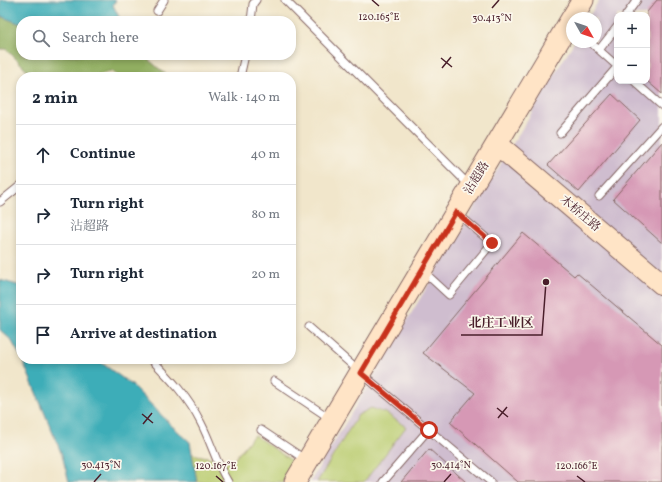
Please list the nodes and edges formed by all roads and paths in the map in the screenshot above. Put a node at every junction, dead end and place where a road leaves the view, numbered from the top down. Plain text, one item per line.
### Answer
1 (164, 0) edge
2 (256, 0) edge
3 (285, 0) edge
4 (583, 0) edge
5 (637, 0) edge
6 (156, 10) dead end
7 (576, 12) edge
8 (628, 12) edge
9 (252, 16) edge
10 (566, 30) edge
11 (614, 31) edge
12 (597, 48) edge
13 (599, 50) junction
14 (244, 60) edge
15 (614, 63) edge
16 (614, 70) edge
17 (241, 72) edge
18 (637, 84) edge
19 (662, 106) edge
20 (662, 126) edge
21 (560, 133) dead end
22 (497, 144) junction
23 (471, 187) junction
24 (16, 189) edge
25 (599, 196) dead end
26 (0, 202) edge
27 (456, 212) junction
28 (422, 270) junction
29 (662, 284) edge
30 (309, 327) dead end
31 (156, 364) edge
32 (361, 373) junction
33 (274, 381) dead end
34 (332, 420) junction
35 (261, 430) dead end
36 (429, 430) junction
37 (308, 461) junction
38 (228, 482) edge
39 (296, 482) edge
40 (383, 482) edge
41 (491, 482) edge

1 - 6 lane
2 - 9 lane
3 - 23 lane
4 - 7 street, 沾超路
5 - 8 lane
10 - 22 street, 沾超路
11 - 13 lane
12 - 13 lane
13 - 15 lane
14 - 17 lane
16 - 21 lane
18 - 19 lane
20 - 25 lane
22 - 23 street, 沾超路
22 - 29 street, 木桥庄路
23 - 27 street, 沾超路
24 - 26 lane
27 - 28 street, 沾超路
27 - 28 lane
28 - 32 street, 沾超路
30 - 32 lane
31 - 38 lane
32 - 34 street, 沾超路
32 - 36 lane
33 - 34 lane
34 - 37 street, 沾超路
35 - 37 lane
36 - 40 lane
36 - 41 lane
37 - 39 street, 沾超路

